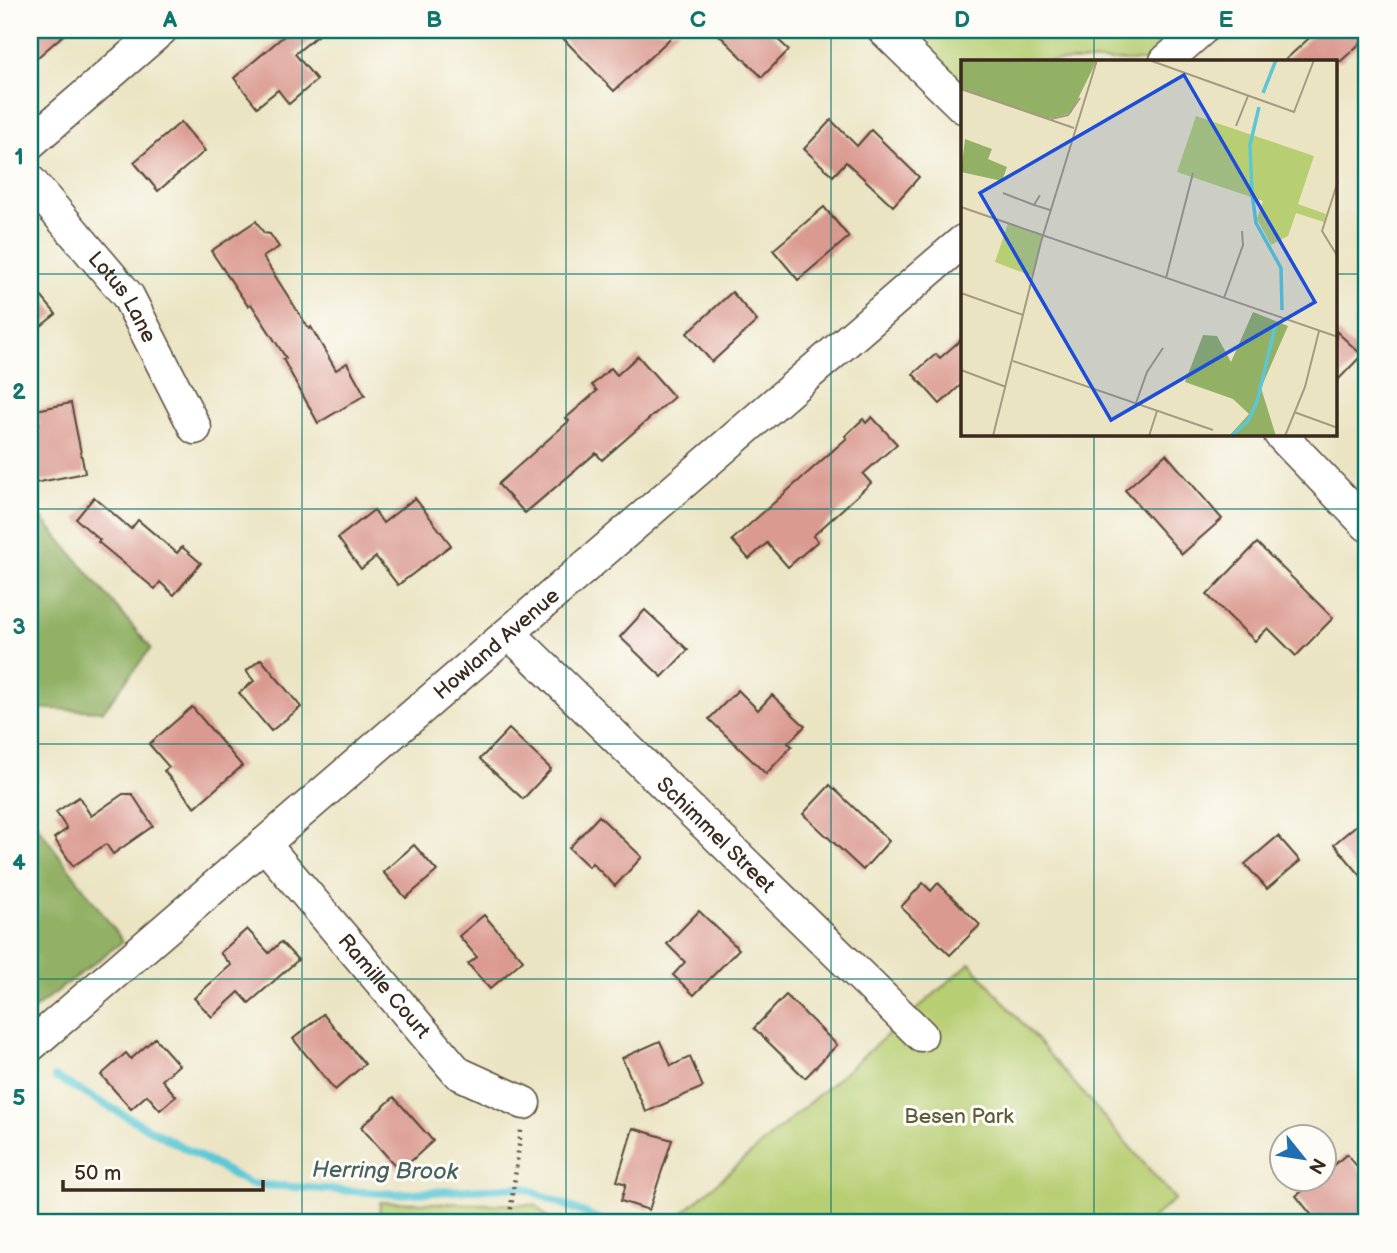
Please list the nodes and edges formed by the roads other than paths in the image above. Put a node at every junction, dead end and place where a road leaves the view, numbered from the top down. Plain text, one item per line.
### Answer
1 (161, 30) edge
2 (884, 30) edge
3 (1201, 30) edge
4 (1167, 60) edge
5 (961, 105) edge
6 (30, 143) edge
7 (30, 181) edge
8 (961, 243) edge
9 (195, 428) dead end
10 (1282, 436) edge
11 (1367, 525) edge
12 (509, 633) junction
13 (264, 844) junction
14 (921, 1035) dead end
15 (30, 1046) edge
16 (524, 1103) road end

1 - 6 street
2 - 5 street
3 - 4 street
7 - 9 street, Lotus Lane
8 - 12 street, Howland Avenue
10 - 11 street
12 - 13 street, Howland Avenue
12 - 14 street, Schimmel Street
13 - 15 street, Howland Avenue
13 - 16 street, Ramille Court

